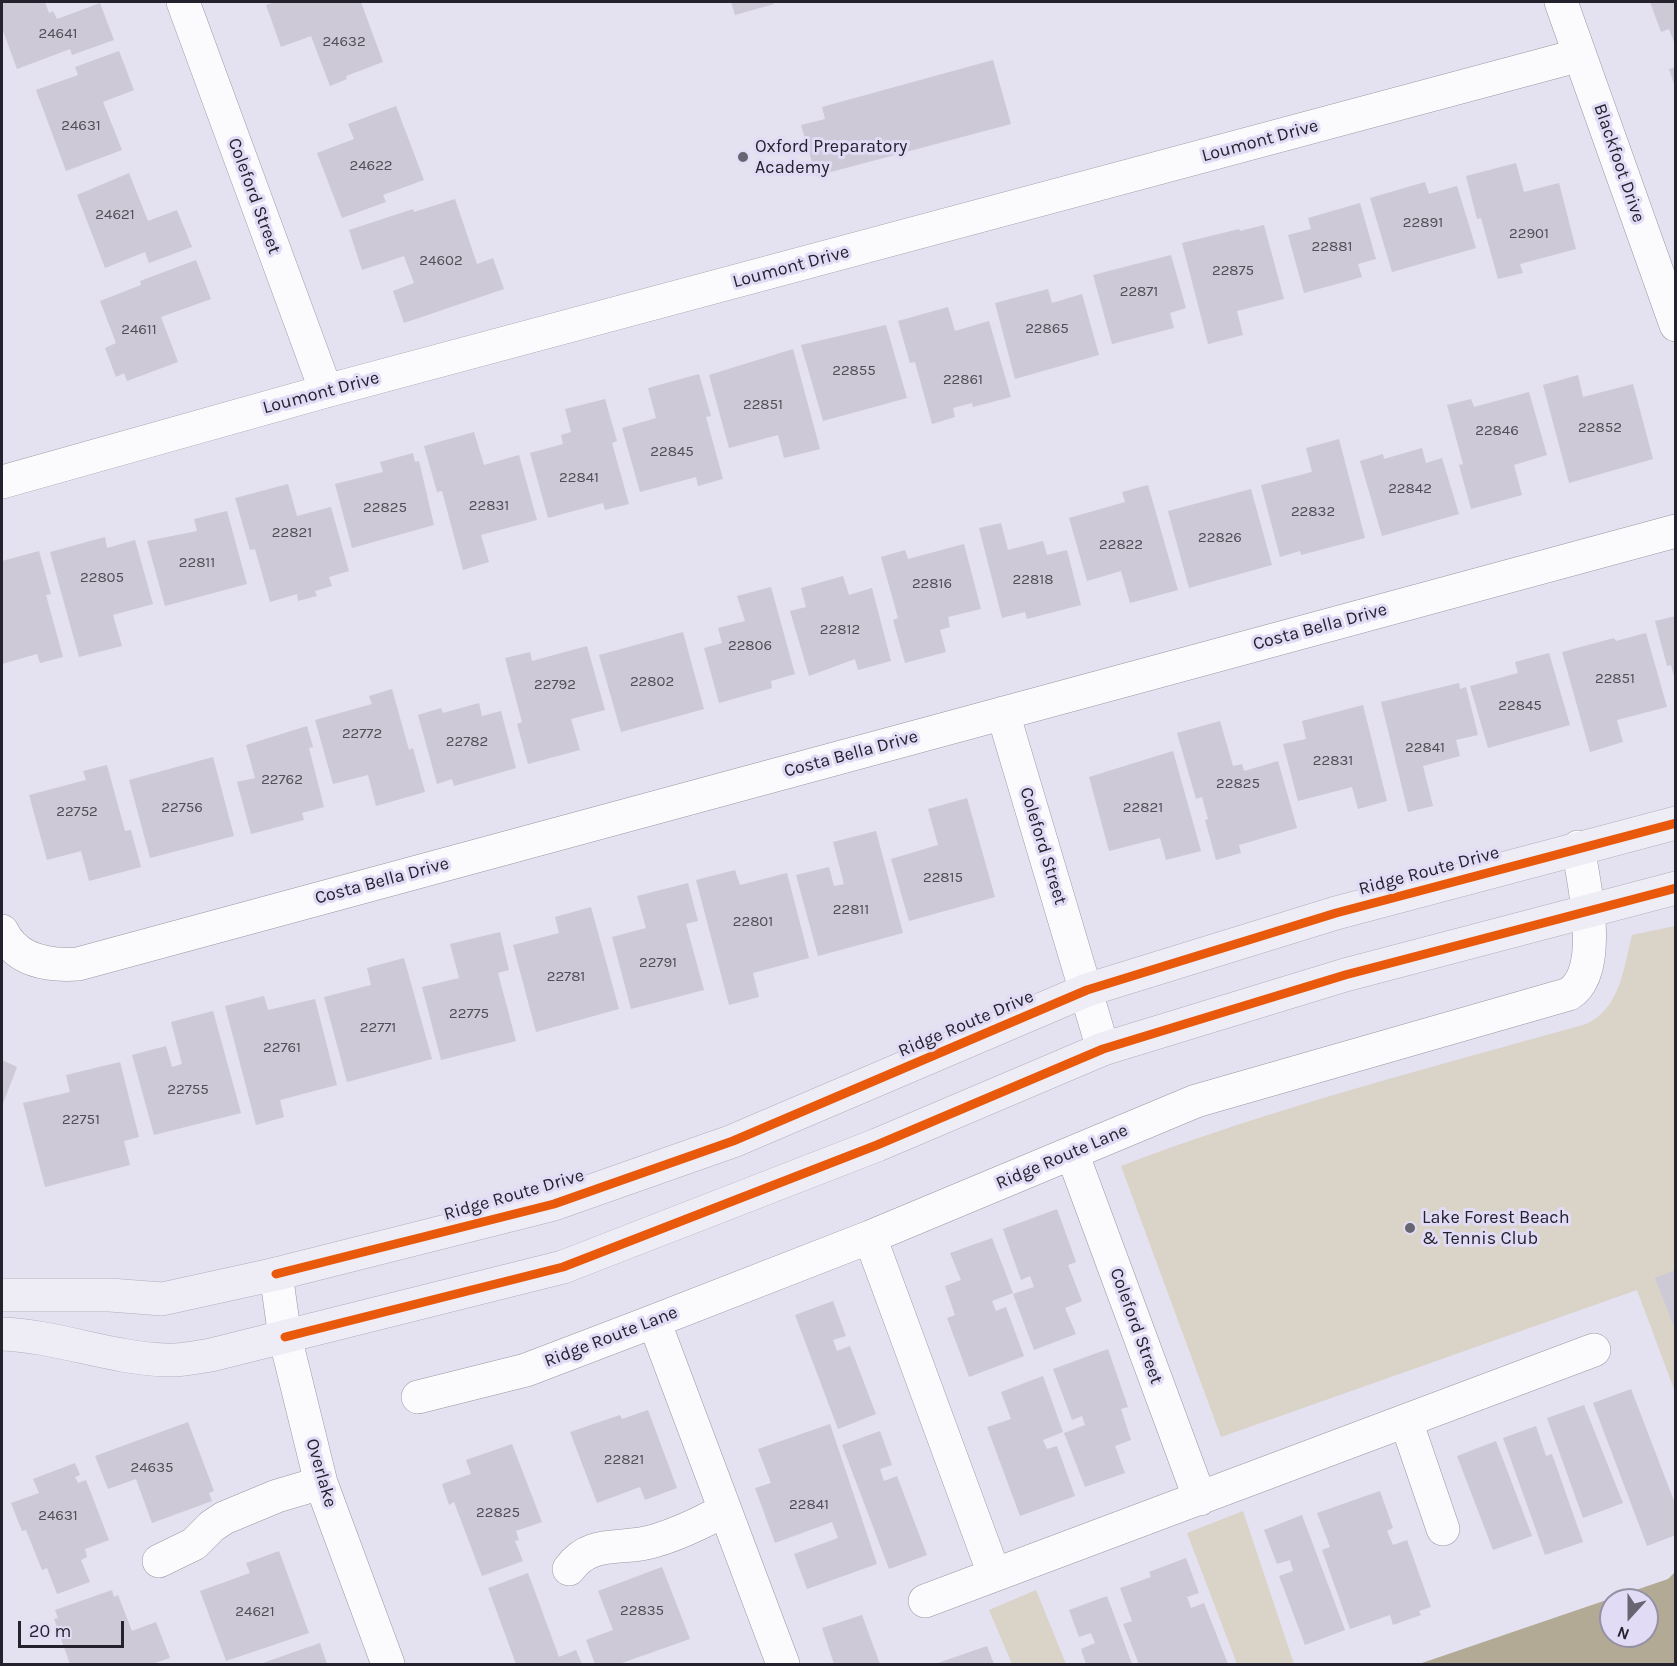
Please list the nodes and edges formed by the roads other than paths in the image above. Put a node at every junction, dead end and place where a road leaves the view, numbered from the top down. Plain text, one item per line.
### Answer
1 (183, 2) edge
2 (1561, 2) edge
3 (1580, 55) junction
4 (1676, 325) edge
5 (326, 391) junction
6 (2, 482) edge
7 (1676, 531) edge
8 (1003, 713) junction
9 (1676, 823) edge
10 (1578, 848) junction
11 (1676, 888) edge
12 (1588, 910) junction
13 (2, 931) edge
14 (1087, 990) junction
15 (1103, 1050) junction
16 (1072, 1153) junction
17 (870, 1237) junction
18 (276, 1274) junction
19 (2, 1295) edge
20 (654, 1321) junction
21 (2, 1334) edge
22 (285, 1337) junction
23 (1594, 1350) dead end
24 (418, 1397) dead end
25 (1406, 1421) junction
26 (321, 1483) junction
27 (1200, 1499) junction
28 (723, 1511) junction
29 (1443, 1529) dead end
30 (159, 1561) dead end
31 (569, 1569) dead end
32 (994, 1574) junction
33 (925, 1601) dead end
34 (388, 1665) edge
35 (783, 1665) edge

1 - 5 street, Coleford Street
2 - 3 street, Blackfoot Drive
3 - 4 street, Blackfoot Drive
3 - 5 street, Loumont Drive
5 - 6 street, Loumont Drive
7 - 8 street, Costa Bella Drive
8 - 13 street, Costa Bella Drive
8 - 14 street, Coleford Street
9 - 10 main road, Ridge Route Drive
10 - 12 street, Ridge Route Lane
10 - 14 main road, Ridge Route Drive
11 - 12 main road
12 - 15 main road
12 - 16 street, Ridge Route Lane
14 - 15 street, Coleford Street
14 - 18 main road, Ridge Route Drive
15 - 22 main road
16 - 17 street, Ridge Route Lane
16 - 27 street, Coleford Street
17 - 20 street, Ridge Route Lane
17 - 32 street
18 - 19 main road, Ridge Route Drive
18 - 22 street, Overlake
20 - 24 street, Ridge Route Lane
20 - 28 street
21 - 22 main road
22 - 26 street, Overlake
23 - 25 street
25 - 27 street
25 - 29 street
26 - 30 street
26 - 34 street, Overlake
27 - 32 street
28 - 31 street
28 - 35 street
32 - 33 street

